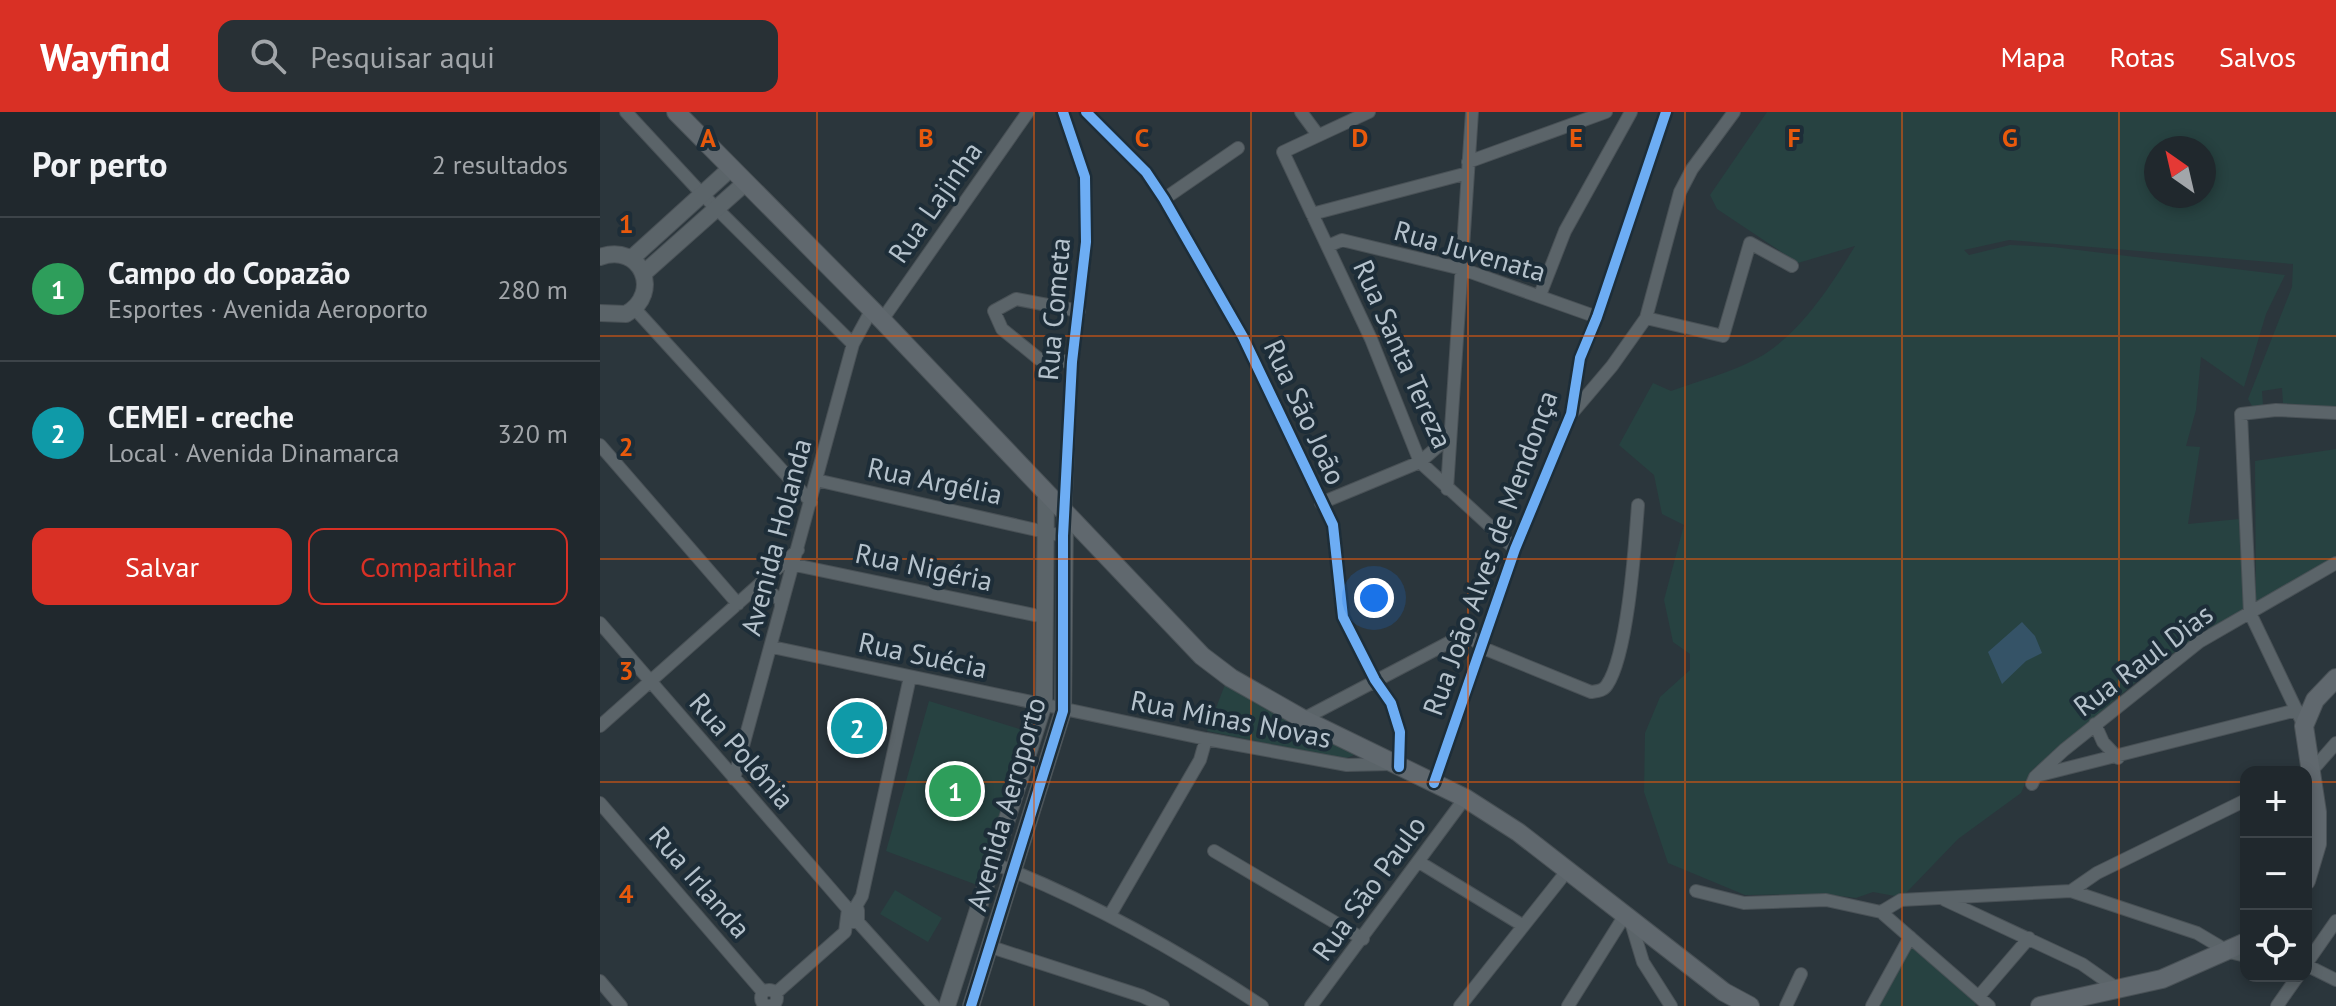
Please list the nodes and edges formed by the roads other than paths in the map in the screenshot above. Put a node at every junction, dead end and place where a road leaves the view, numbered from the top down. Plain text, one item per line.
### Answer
1 (626, 112) edge
2 (676, 112) edge
3 (1028, 112) edge
4 (1086, 112) edge
5 (1301, 112) edge
6 (1369, 112) edge
7 (1472, 112) edge
8 (1606, 112) edge
9 (1631, 112) edge
10 (1666, 112) edge
11 (1734, 112) edge
12 (1065, 113) edge
13 (1318, 135) junction
14 (1238, 148) dead end
15 (1468, 167) junction
16 (730, 169) junction
17 (744, 184) junction
18 (702, 194) junction
19 (1164, 199) junction
20 (717, 208) junction
21 (1312, 214) junction
22 (1328, 246) junction
23 (600, 257) edge
24 (632, 258) junction
25 (1792, 266) dead end
26 (1462, 269) junction
27 (644, 273) junction
28 (1540, 295) junction
29 (635, 309) junction
30 (1079, 311) junction
31 (600, 313) edge
32 (877, 314) junction
33 (1597, 317) junction
34 (1646, 318) junction
35 (853, 344) junction
36 (1072, 362) junction
37 (2336, 413) edge
38 (1571, 414) junction
39 (1450, 436) junction
40 (600, 445) edge
41 (1420, 462) junction
42 (816, 480) junction
43 (1447, 489) junction
44 (1046, 495) junction
45 (811, 502) junction
46 (1321, 503) junction
47 (1638, 505) dead end
48 (1065, 514) junction
49 (1045, 530) junction
50 (1063, 536) junction
51 (800, 548) junction
52 (1515, 549) junction
53 (2336, 563) edge
54 (795, 565) junction
55 (754, 591) junction
56 (738, 604) junction
57 (781, 608) junction
58 (2250, 613) junction
59 (1044, 617) junction
60 (600, 623) edge
61 (772, 647) junction
62 (1483, 648) junction
63 (910, 677) junction
64 (2336, 678) edge
65 (1375, 680) junction
66 (652, 682) junction
67 (1044, 704) junction
68 (1063, 711) junction
69 (2300, 718) junction
70 (1303, 719) junction
71 (2095, 724) junction
72 (600, 726) edge
73 (1206, 739) junction
74 (2336, 743) edge
75 (2064, 750) junction
76 (2118, 758) junction
77 (1395, 766) junction
78 (2307, 766) edge
79 (2072, 769) junction
80 (2312, 770) edge
81 (734, 779) junction
82 (1434, 783) junction
83 (2312, 791) edge
84 (1465, 798) junction
85 (600, 803) edge
86 (2240, 803) edge
87 (1214, 851) dead end
88 (2312, 861) edge
89 (1419, 862) junction
90 (995, 864) junction
91 (1014, 871) junction
92 (1567, 871) junction
93 (1696, 891) dead end
94 (2071, 891) junction
95 (1942, 899) junction
96 (1881, 912) junction
97 (852, 915) junction
98 (1110, 915) junction
99 (1628, 917) junction
100 (2336, 921) edge
101 (1522, 925) junction
102 (1910, 937) junction
103 (2029, 938) junction
104 (1363, 939) junction
105 (991, 947) junction
106 (2238, 954) edge
107 (2312, 956) edge
108 (2312, 968) edge
109 (1801, 974) dead end
110 (2336, 980) edge
111 (600, 981) edge
112 (2294, 982) edge
113 (2119, 990) junction
114 (769, 1001) edge
115 (1985, 1001) edge
116 (621, 1006) edge
117 (934, 1006) edge
118 (947, 1006) edge
119 (971, 1006) edge
120 (1163, 1006) edge
121 (1262, 1006) edge
122 (1311, 1006) edge
123 (1460, 1006) edge
124 (1568, 1006) edge
125 (1671, 1006) edge
126 (1750, 1006) edge
127 (1786, 1006) edge
128 (1872, 1006) edge
129 (2040, 1006) edge
130 (2277, 1006) edge

1 - 18 street
2 - 16 main road
3 - 32 street, Rua Lajinha
4 - 19 street, Rua São João
5 - 13 street
6 - 13 street
7 - 15 street
8 - 15 street
9 - 28 street
10 - 33 street, Rua João Alves de Mendonça
11 - 34 street
12 - 30 street, Rua Cometa
13 - 21 street, Rua Santa Tereza
14 - 19 street
15 - 21 street
15 - 26 street
16 - 17 main road
16 - 18 street
17 - 20 street
17 - 32 main road
18 - 20 street
18 - 24 street
19 - 46 street, Rua São João
20 - 27 street
20 - 35 street
21 - 22 street, Rua Santa Tereza
22 - 26 street, Rua Juvenata
22 - 41 street, Rua Santa Tereza
23 - 24 street
24 - 27 street
25 - 34 street
26 - 28 street, Rua Juvenata
26 - 39 street
27 - 29 street
28 - 33 street, Rua Juvenata
29 - 31 street
29 - 45 street
30 - 36 street, Rua Cometa
30 - 36 street
32 - 35 street, Avenida Holanda
32 - 44 main road
33 - 38 street, Rua João Alves de Mendonça
34 - 38 street
35 - 42 street, Avenida Holanda
36 - 48 street, Rua Cometa
37 - 58 street
38 - 52 street, Rua João Alves de Mendonça
39 - 41 street
39 - 43 street
40 - 56 street
41 - 43 street, Rua Santa Tereza
41 - 46 street
42 - 45 street, Avenida Holanda
42 - 49 street, Rua Argélia
43 - 52 street, Rua Santa Tereza
44 - 48 main road
44 - 49 street, Avenida Aeroporto
45 - 51 street, Avenida Holanda
46 - 65 street, Rua São João
47 - 62 street
48 - 50 street, Avenida Aeroporto
48 - 70 main road
49 - 50 street, Rua Argélia
49 - 59 street, Avenida Aeroporto
50 - 68 street, Avenida Aeroporto
51 - 54 street, Avenida Holanda
51 - 55 street
52 - 62 street, Rua João Alves de Mendonça
53 - 58 street, Rua Raul Dias
54 - 57 street, Avenida Holanda
54 - 59 street, Rua Nigéria
55 - 56 street
55 - 57 street
56 - 66 street
57 - 61 street, Avenida Holanda
58 - 69 street
58 - 71 street, Rua Raul Dias
59 - 67 street, Avenida Aeroporto
60 - 66 street, Rua Polônia
61 - 63 street, Rua Suécia
61 - 81 street, Avenida Holanda
62 - 65 street
62 - 82 street, Rua João Alves de Mendonça
63 - 67 street, Rua Suécia
63 - 97 street
64 - 69 main road
65 - 70 street
65 - 77 street, Rua São João
66 - 72 street
66 - 81 street, Rua Polônia
67 - 68 street, Rua Suécia
67 - 90 street, Avenida Aeroporto
68 - 73 street, Rua Minas Novas
68 - 91 street, Avenida Aeroporto
69 - 76 street
69 - 78 main road
70 - 77 main road
71 - 75 street, Rua Raul Dias
71 - 76 street
73 - 77 street, Rua Minas Novas
73 - 98 street
74 - 80 street
75 - 79 street
75 - 79 street, Rua Raul Dias
76 - 79 street
77 - 82 main road
81 - 97 street, Rua Polônia
82 - 84 main road
83 - 88 main road
84 - 89 street, Rua São Paulo
84 - 92 main road
85 - 114 street, Rua Irlanda
86 - 94 street
87 - 104 street
89 - 101 street
89 - 104 street, Rua São Paulo
90 - 91 street
90 - 118 street, Avenida Aeroporto
91 - 98 street
91 - 105 street, Avenida Aeroporto
92 - 99 main road
92 - 101 street
93 - 96 street
94 - 95 street
94 - 106 street
95 - 96 street
95 - 103 street
96 - 102 street
97 - 114 street
97 - 117 street, Rua Polônia
98 - 121 street
99 - 124 street
99 - 125 street
99 - 126 main road
100 - 107 street
101 - 123 street
102 - 115 street
102 - 128 street
103 - 113 street
103 - 115 street
104 - 122 street, Rua São Paulo
105 - 119 street, Avenida Aeroporto
105 - 120 street
106 - 113 main road
108 - 110 street
109 - 127 street
111 - 116 street
112 - 130 street
113 - 129 main road

